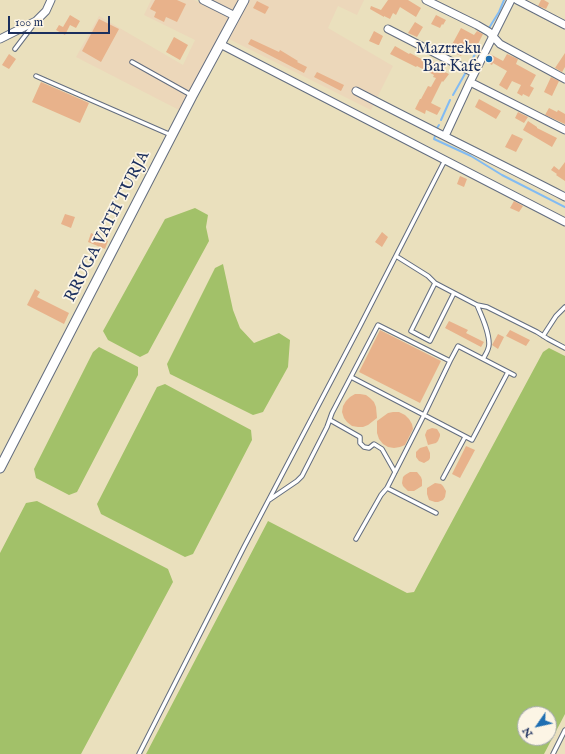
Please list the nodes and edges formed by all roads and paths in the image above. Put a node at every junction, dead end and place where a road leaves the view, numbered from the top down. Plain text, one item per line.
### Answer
1 (51, 0) edge
2 (203, 0) edge
3 (244, 0) edge
4 (426, 0) edge
5 (511, 0) edge
6 (517, 0) edge
7 (235, 16) junction
8 (36, 21) junction
9 (565, 25) edge
10 (388, 29) dead end
11 (493, 37) junction
12 (0, 39) edge
13 (220, 44) junction
14 (15, 49) dead end
15 (132, 62) dead end
16 (474, 73) junction
17 (36, 76) dead end
18 (565, 79) edge
19 (470, 82) junction
20 (356, 91) dead end
21 (192, 96) junction
22 (565, 130) edge
23 (172, 136) junction
24 (445, 136) junction
25 (445, 160) junction
26 (565, 197) edge
27 (565, 222) edge
28 (396, 256) junction
29 (435, 283) junction
30 (454, 293) junction
31 (477, 305) junction
32 (565, 307) edge
33 (543, 336) junction
34 (565, 348) edge
35 (483, 359) junction
36 (450, 361) junction
37 (508, 372) junction
38 (514, 375) dead end
39 (351, 377) junction
40 (424, 415) junction
41 (330, 420) junction
42 (466, 436) junction
43 (0, 468) edge
44 (395, 472) junction
45 (443, 478) dead end
46 (387, 488) junction
47 (268, 501) junction
48 (436, 513) dead end
49 (356, 539) dead end
50 (565, 730) edge
51 (138, 754) edge
52 (553, 754) edge

1 - 8 street
2 - 7 street
3 - 7 street, RRUGA VATH TURJA
4 - 11 street
5 - 11 street
6 - 9 street
7 - 13 street, RRUGA VATH TURJA
8 - 12 street
8 - 14 lane
10 - 16 street
11 - 16 street
11 - 18 street
13 - 21 street, RRUGA VATH TURJA
13 - 25 street
15 - 21 lane
16 - 19 street
17 - 23 lane
19 - 22 street
19 - 24 street
20 - 24 street
21 - 23 street, RRUGA VATH TURJA
23 - 43 street, RRUGA VATH TURJA
24 - 26 street
25 - 27 street
25 - 28 lane
28 - 29 lane
28 - 47 lane
29 - 30 lane
29 - 30 lane
30 - 31 lane
31 - 33 lane
31 - 35 lane
32 - 33 lane
33 - 34 lane
35 - 36 lane
35 - 37 lane
36 - 39 lane
36 - 40 lane
37 - 38 lane
37 - 42 lane
39 - 40 lane
39 - 41 lane
40 - 42 lane
40 - 44 lane
41 - 44 lane
41 - 47 lane
42 - 45 lane
44 - 46 lane
46 - 48 lane
46 - 49 lane
47 - 51 lane
50 - 52 lane

